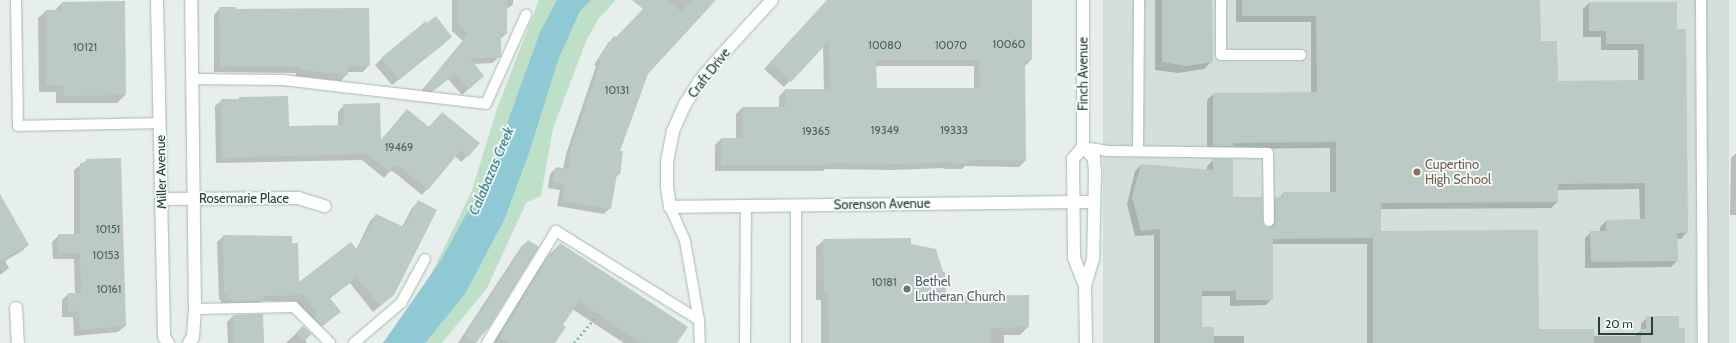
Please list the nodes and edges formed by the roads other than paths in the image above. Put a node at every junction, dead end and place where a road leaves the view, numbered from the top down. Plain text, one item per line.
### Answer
1 (16, 0) edge
2 (158, 0) edge
3 (191, 0) edge
4 (772, 0) edge
5 (1083, 0) edge
6 (1139, 0) edge
7 (1220, 0) edge
8 (1701, 0) edge
9 (526, 15) dead end
10 (1301, 55) dead end
11 (193, 79) junction
12 (160, 123) junction
13 (1083, 147) junction
14 (1138, 151) junction
15 (194, 198) junction
16 (162, 199) junction
17 (1074, 202) junction
18 (1094, 202) junction
19 (325, 206) dead end
20 (746, 206) junction
21 (796, 206) junction
22 (670, 207) junction
23 (1269, 220) dead end
24 (425, 259) dead end
25 (1085, 285) junction
26 (16, 308) dead end
27 (194, 309) junction
28 (699, 320) junction
29 (18, 343) edge
30 (168, 343) edge
31 (189, 343) edge
32 (330, 343) edge
33 (354, 343) edge
34 (487, 343) edge
35 (700, 343) edge
36 (745, 343) edge
37 (796, 343) edge
38 (1086, 343) edge
39 (1703, 343) edge

1 - 12 lane
2 - 12 street, Miller Avenue
3 - 11 street
4 - 22 street, Craft Drive
5 - 13 street, Finch Avenue
6 - 14 lane
7 - 10 lane
8 - 39 lane
9 - 11 lane
11 - 15 street
12 - 16 street, Miller Avenue
13 - 14 lane
13 - 17 street
13 - 18 street
14 - 23 lane
15 - 16 street, Rosemarie Place
15 - 19 street, Rosemarie Place
15 - 27 street
16 - 30 street, Miller Avenue
17 - 18 street, Sorenson Avenue
17 - 21 street, Sorenson Avenue
17 - 25 street
18 - 25 street
20 - 21 street, Sorenson Avenue
20 - 22 street, Sorenson Avenue
20 - 36 lane
21 - 37 lane
22 - 28 lane
24 - 33 lane
25 - 38 street
26 - 29 street
27 - 31 street
27 - 32 lane
28 - 34 lane
28 - 35 lane

